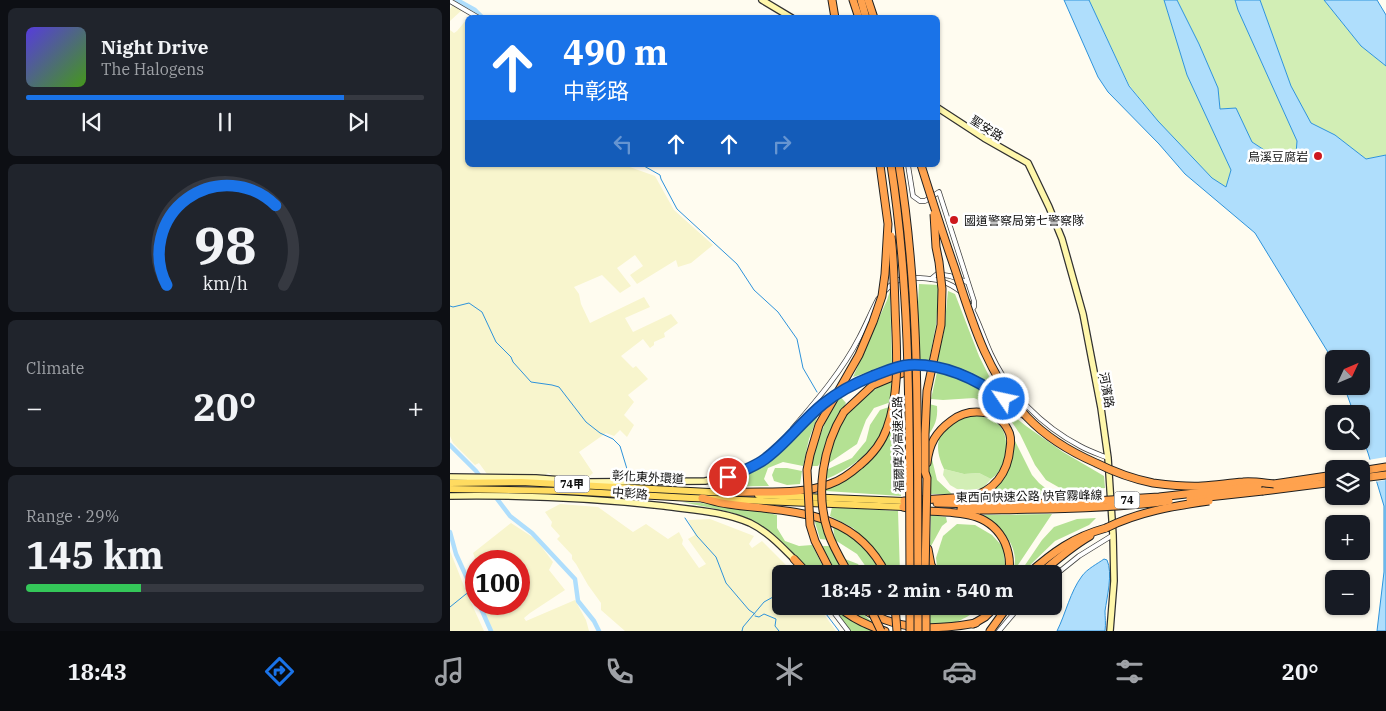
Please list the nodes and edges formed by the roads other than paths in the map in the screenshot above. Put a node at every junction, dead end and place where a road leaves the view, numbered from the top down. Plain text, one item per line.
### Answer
1 (762, 0) edge
2 (832, 0) edge
3 (853, 0) edge
4 (861, 0) edge
5 (868, 0) edge
6 (450, 1) edge
7 (474, 15) edge
8 (787, 15) edge
9 (834, 15) edge
10 (858, 15) edge
11 (865, 15) edge
12 (873, 15) edge
13 (940, 109) edge
14 (1028, 163) joint
15 (880, 167) edge
16 (891, 167) edge
17 (900, 167) edge
18 (908, 167) edge
19 (922, 167) edge
20 (934, 207) junction
21 (888, 224) junction
22 (931, 279) junction
23 (967, 282) junction
24 (972, 309) junction
25 (938, 367) junction
26 (1027, 417) junction
27 (1108, 458) junction
28 (757, 464) junction
29 (1386, 467) edge
30 (1370, 470) edge
31 (1386, 475) edge
32 (1325, 476) edge
33 (450, 477) edge
34 (1370, 477) edge
35 (927, 478) junction
36 (450, 483) edge
37 (1325, 483) edge
38 (1274, 484) junction
39 (450, 489) edge
40 (1263, 491) junction
41 (725, 493) junction
42 (450, 496) edge
43 (702, 498) junction
44 (903, 504) junction
45 (979, 507) junction
46 (1106, 528) junction
47 (926, 531) junction
48 (1113, 535) junction
49 (794, 559) junction
50 (798, 565) edge
51 (800, 565) edge
52 (827, 565) edge
53 (844, 565) edge
54 (882, 565) edge
55 (910, 565) edge
56 (918, 565) edge
57 (925, 565) edge
58 (931, 565) edge
59 (1009, 565) edge
60 (1039, 565) edge
61 (1050, 565) edge
62 (1062, 570) edge
63 (836, 615) edge
64 (849, 615) edge
65 (871, 615) edge
66 (877, 615) edge
67 (896, 615) edge
68 (910, 615) edge
69 (918, 615) edge
70 (926, 615) edge
71 (987, 615) edge
72 (1002, 615) edge
73 (1012, 615) edge
74 (976, 623) junction
75 (848, 631) edge
76 (881, 631) edge
77 (885, 631) edge
78 (897, 631) edge
79 (910, 631) edge
80 (918, 631) edge
81 (926, 631) edge
82 (959, 631) edge
83 (990, 631) edge
84 (999, 631) edge
85 (1110, 631) edge

1 - 8 street
2 - 9 highway
3 - 10 highway
4 - 11 highway
5 - 12 highway
6 - 7 street
13 - 14 street, 聖安路
14 - 27 street, 河濱路
15 - 21 highway, bridge
16 - 55 highway, 福爾摩沙高速公路, bridge
17 - 56 highway, 福爾摩沙高速公路, bridge
18 - 23 street
19 - 20 highway, bridge
20 - 26 highway, bridge
20 - 35 highway, bridge
21 - 41 highway, bridge
21 - 52 highway, bridge
22 - 23 street
22 - 24 street
22 - 28 street
23 - 24 street
24 - 27 street
25 - 26 highway, bridge
25 - 28 highway
25 - 53 highway, bridge
26 - 38 highway, bridge
27 - 48 street, 河濱路
28 - 33 street, 中彰路
29 - 30 highway
31 - 34 highway
32 - 38 highway, 東西向快速公路 快官霧峰線 / 74
35 - 44 highway, bridge
35 - 47 highway, bridge
36 - 41 main road, 彰化東外環道 / 74甲
37 - 40 highway, 東西向快速公路 快官霧峰線 / 74
38 - 45 highway, 東西向快速公路 快官霧峰線 / 74, bridge
39 - 43 main road, 彰化東外環道 / 74甲
40 - 45 highway, 東西向快速公路 快官霧峰線 / 74, bridge
40 - 46 highway, bridge
41 - 44 main road, 彰化東外環道 / 74甲
42 - 49 street, 中彰路
43 - 44 main road, 彰化東外環道 / 74甲
43 - 54 highway
44 - 45 highway, 東西向快速公路 快官霧峰線 / 74
44 - 59 highway
46 - 60 highway
46 - 61 highway
47 - 57 highway, bridge
47 - 58 highway, bridge
48 - 62 street
48 - 85 street, 河濱路
49 - 50 street
49 - 51 highway
63 - 75 street
64 - 77 highway
65 - 76 highway, bridge
66 - 74 highway
67 - 78 highway, bridge
68 - 79 highway, bridge
69 - 80 highway, bridge
70 - 81 highway, bridge
71 - 74 highway
72 - 83 highway
73 - 84 street
74 - 82 highway

